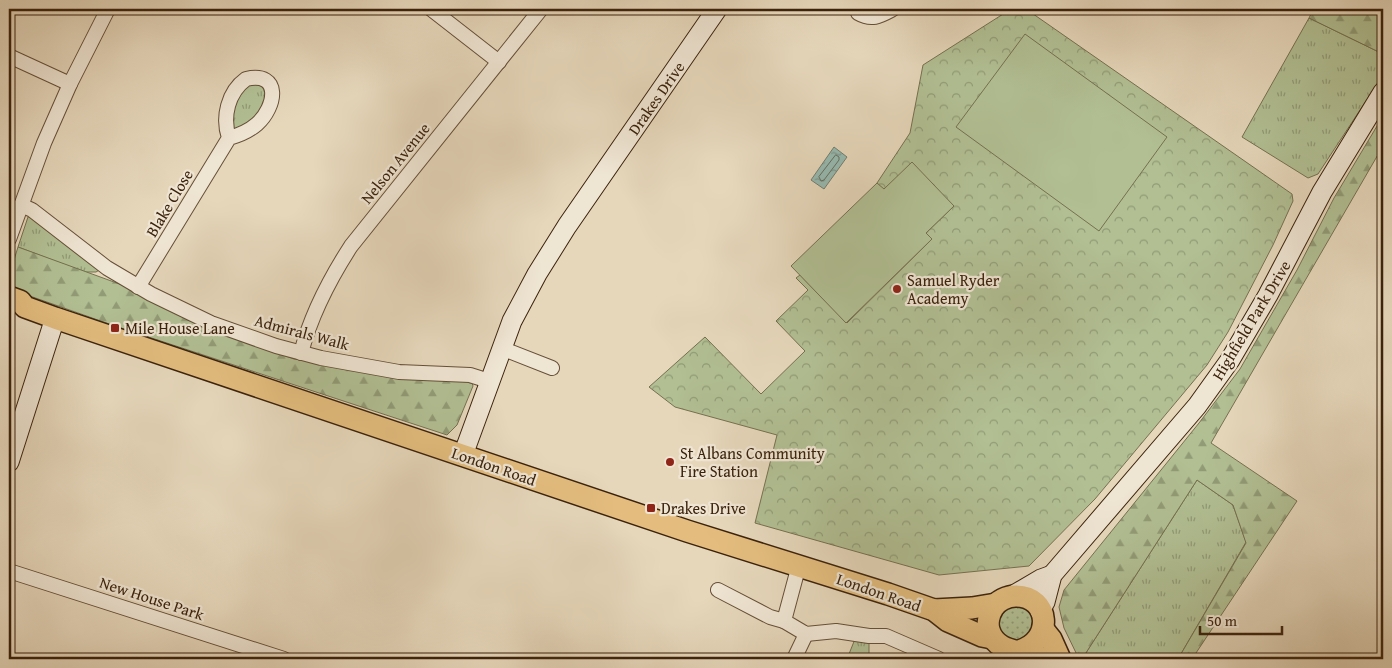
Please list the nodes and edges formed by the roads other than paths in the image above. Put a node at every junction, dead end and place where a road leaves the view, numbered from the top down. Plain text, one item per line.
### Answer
1 (108, 9) edge
2 (431, 9) edge
3 (541, 9) edge
4 (717, 9) edge
5 (893, 9) edge
6 (858, 12) dead end
7 (9, 56) edge
8 (499, 62) junction
9 (70, 84) junction
10 (1383, 92) edge
11 (229, 138) dead end
12 (21, 205) junction
13 (10, 233) edge
14 (138, 287) junction
15 (12, 303) edge
16 (55, 318) junction
17 (501, 348) junction
18 (301, 354) junction
19 (552, 368) dead end
20 (489, 380) junction
21 (462, 455) junction
22 (9, 462) edge
23 (799, 565) junction
24 (9, 570) edge
25 (1052, 575) junction
26 (718, 590) dead end
27 (1004, 600) junction
28 (934, 610) junction
29 (1042, 620) junction
30 (784, 621) junction
31 (806, 634) junction
32 (992, 638) junction
33 (1019, 651) junction
34 (284, 659) edge
35 (794, 659) edge
36 (939, 659) edge
37 (1043, 659) edge
38 (1060, 659) edge

1 - 9 street
2 - 8 street
3 - 8 street, Nelson Avenue
4 - 17 street, Drakes Drive
5 - 6 street
7 - 9 street
8 - 18 street, Nelson Avenue
9 - 12 street
10 - 25 street, Highfield Park Drive
11 - 14 street, Blake Close
12 - 13 street
12 - 14 street, Admirals Walk
14 - 18 street, Admirals Walk
15 - 16 main road, London Road
16 - 21 main road, London Road
16 - 22 street
17 - 19 street
17 - 20 street, Drakes Drive
18 - 20 street, Admirals Walk
20 - 21 street, Drakes Drive
21 - 23 main road, London Road
23 - 28 main road, London Road
23 - 30 street
24 - 34 street, New House Park
25 - 27 street, Highfield Park Drive
25 - 29 street, Highfield Park Drive
26 - 30 street
27 - 28 main road, London Road
27 - 29 main road, London Road
27 - 32 main road
28 - 32 main road, London Road
29 - 33 main road
29 - 38 main road, London Road
30 - 31 street
31 - 35 street
31 - 36 street
32 - 33 main road, London Road
33 - 37 main road, London Road

